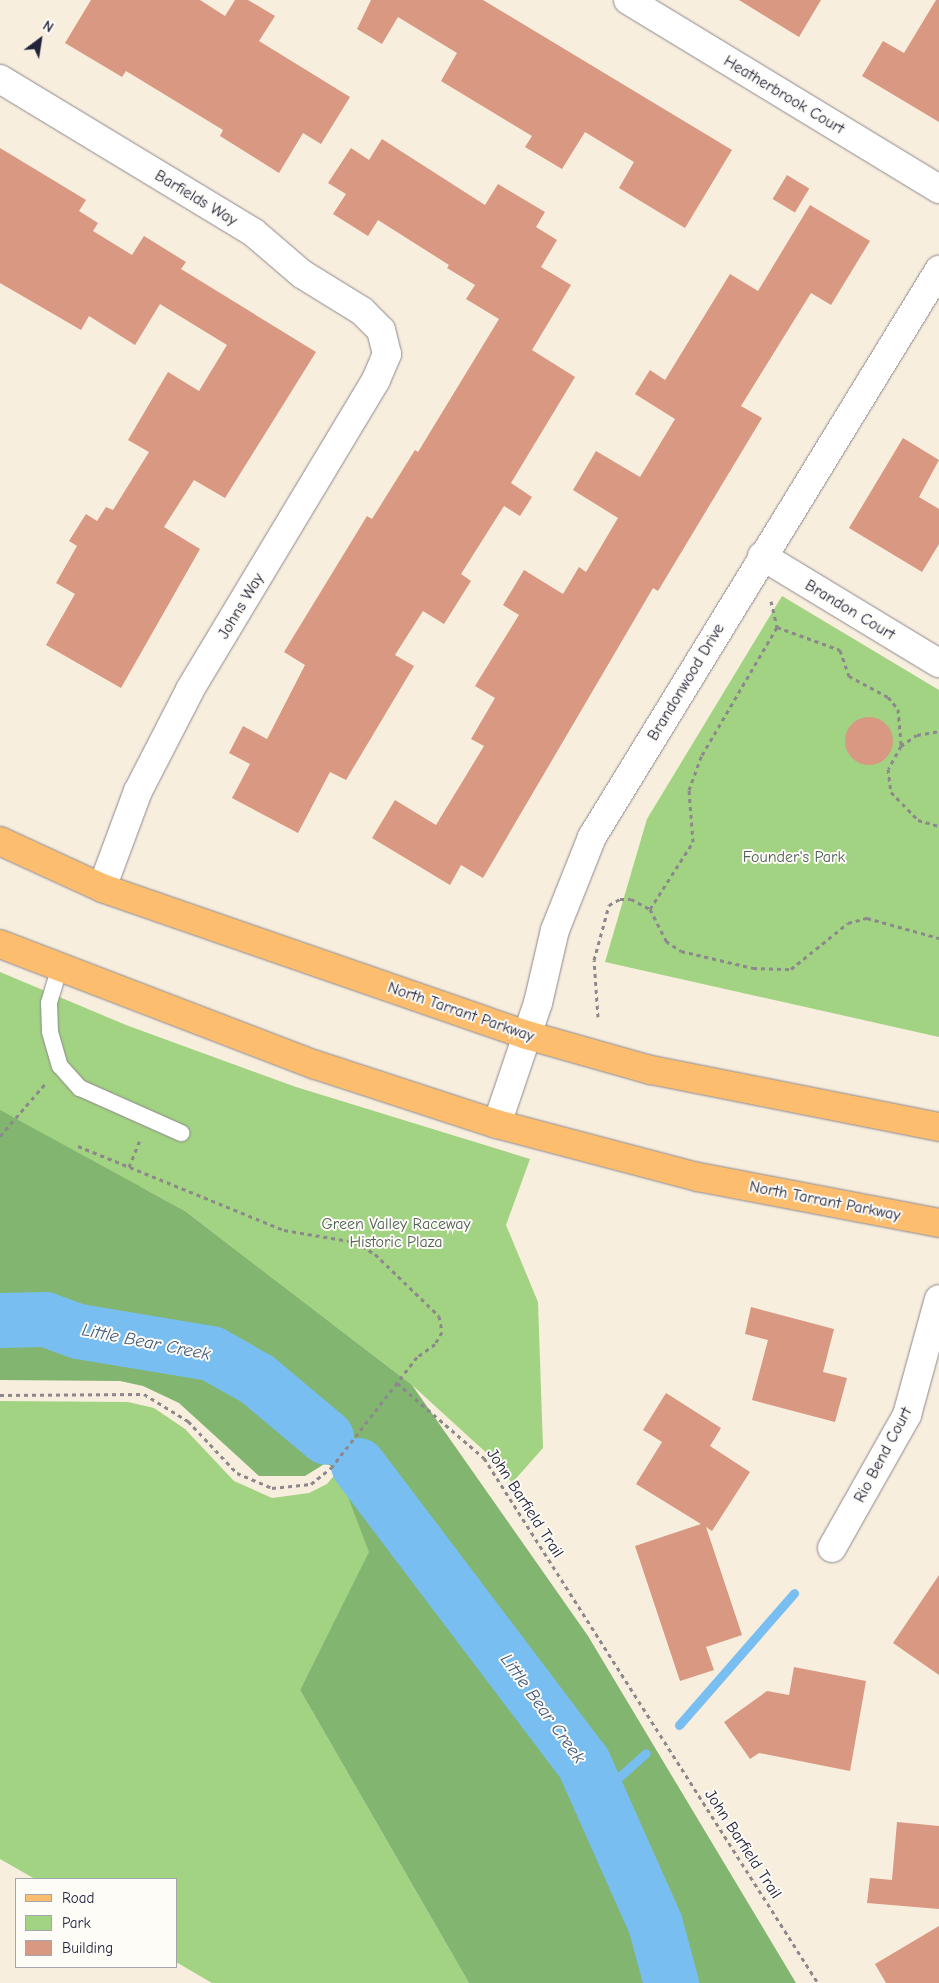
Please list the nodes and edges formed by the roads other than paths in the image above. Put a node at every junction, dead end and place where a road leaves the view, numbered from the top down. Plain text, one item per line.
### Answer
1 (630, 0) edge
2 (0, 79) edge
3 (939, 189) edge
4 (939, 270) edge
5 (380, 330) joint
6 (762, 556) junction
7 (939, 663) edge
8 (0, 840) edge
9 (102, 888) junction
10 (0, 944) edge
11 (59, 970) junction
12 (527, 1035) junction
13 (497, 1124) junction
14 (939, 1126) edge
15 (181, 1133) dead end
16 (939, 1223) edge
17 (939, 1299) edge
18 (832, 1548) dead end

1 - 3 street, Heatherbrook Court
2 - 5 street, Barfields Way
4 - 6 street, Brandonwood Drive
5 - 9 street, Johns Way
6 - 7 street, Brandon Court
6 - 12 street, Brandonwood Drive
8 - 9 main road, North Tarrant Parkway
9 - 12 main road, North Tarrant Parkway
10 - 11 main road, North Tarrant Parkway
11 - 13 main road, North Tarrant Parkway
11 - 15 lane
12 - 13 street, Brandonwood Drive
12 - 14 main road, North Tarrant Parkway
13 - 16 main road, North Tarrant Parkway
17 - 18 street, Rio Bend Court

